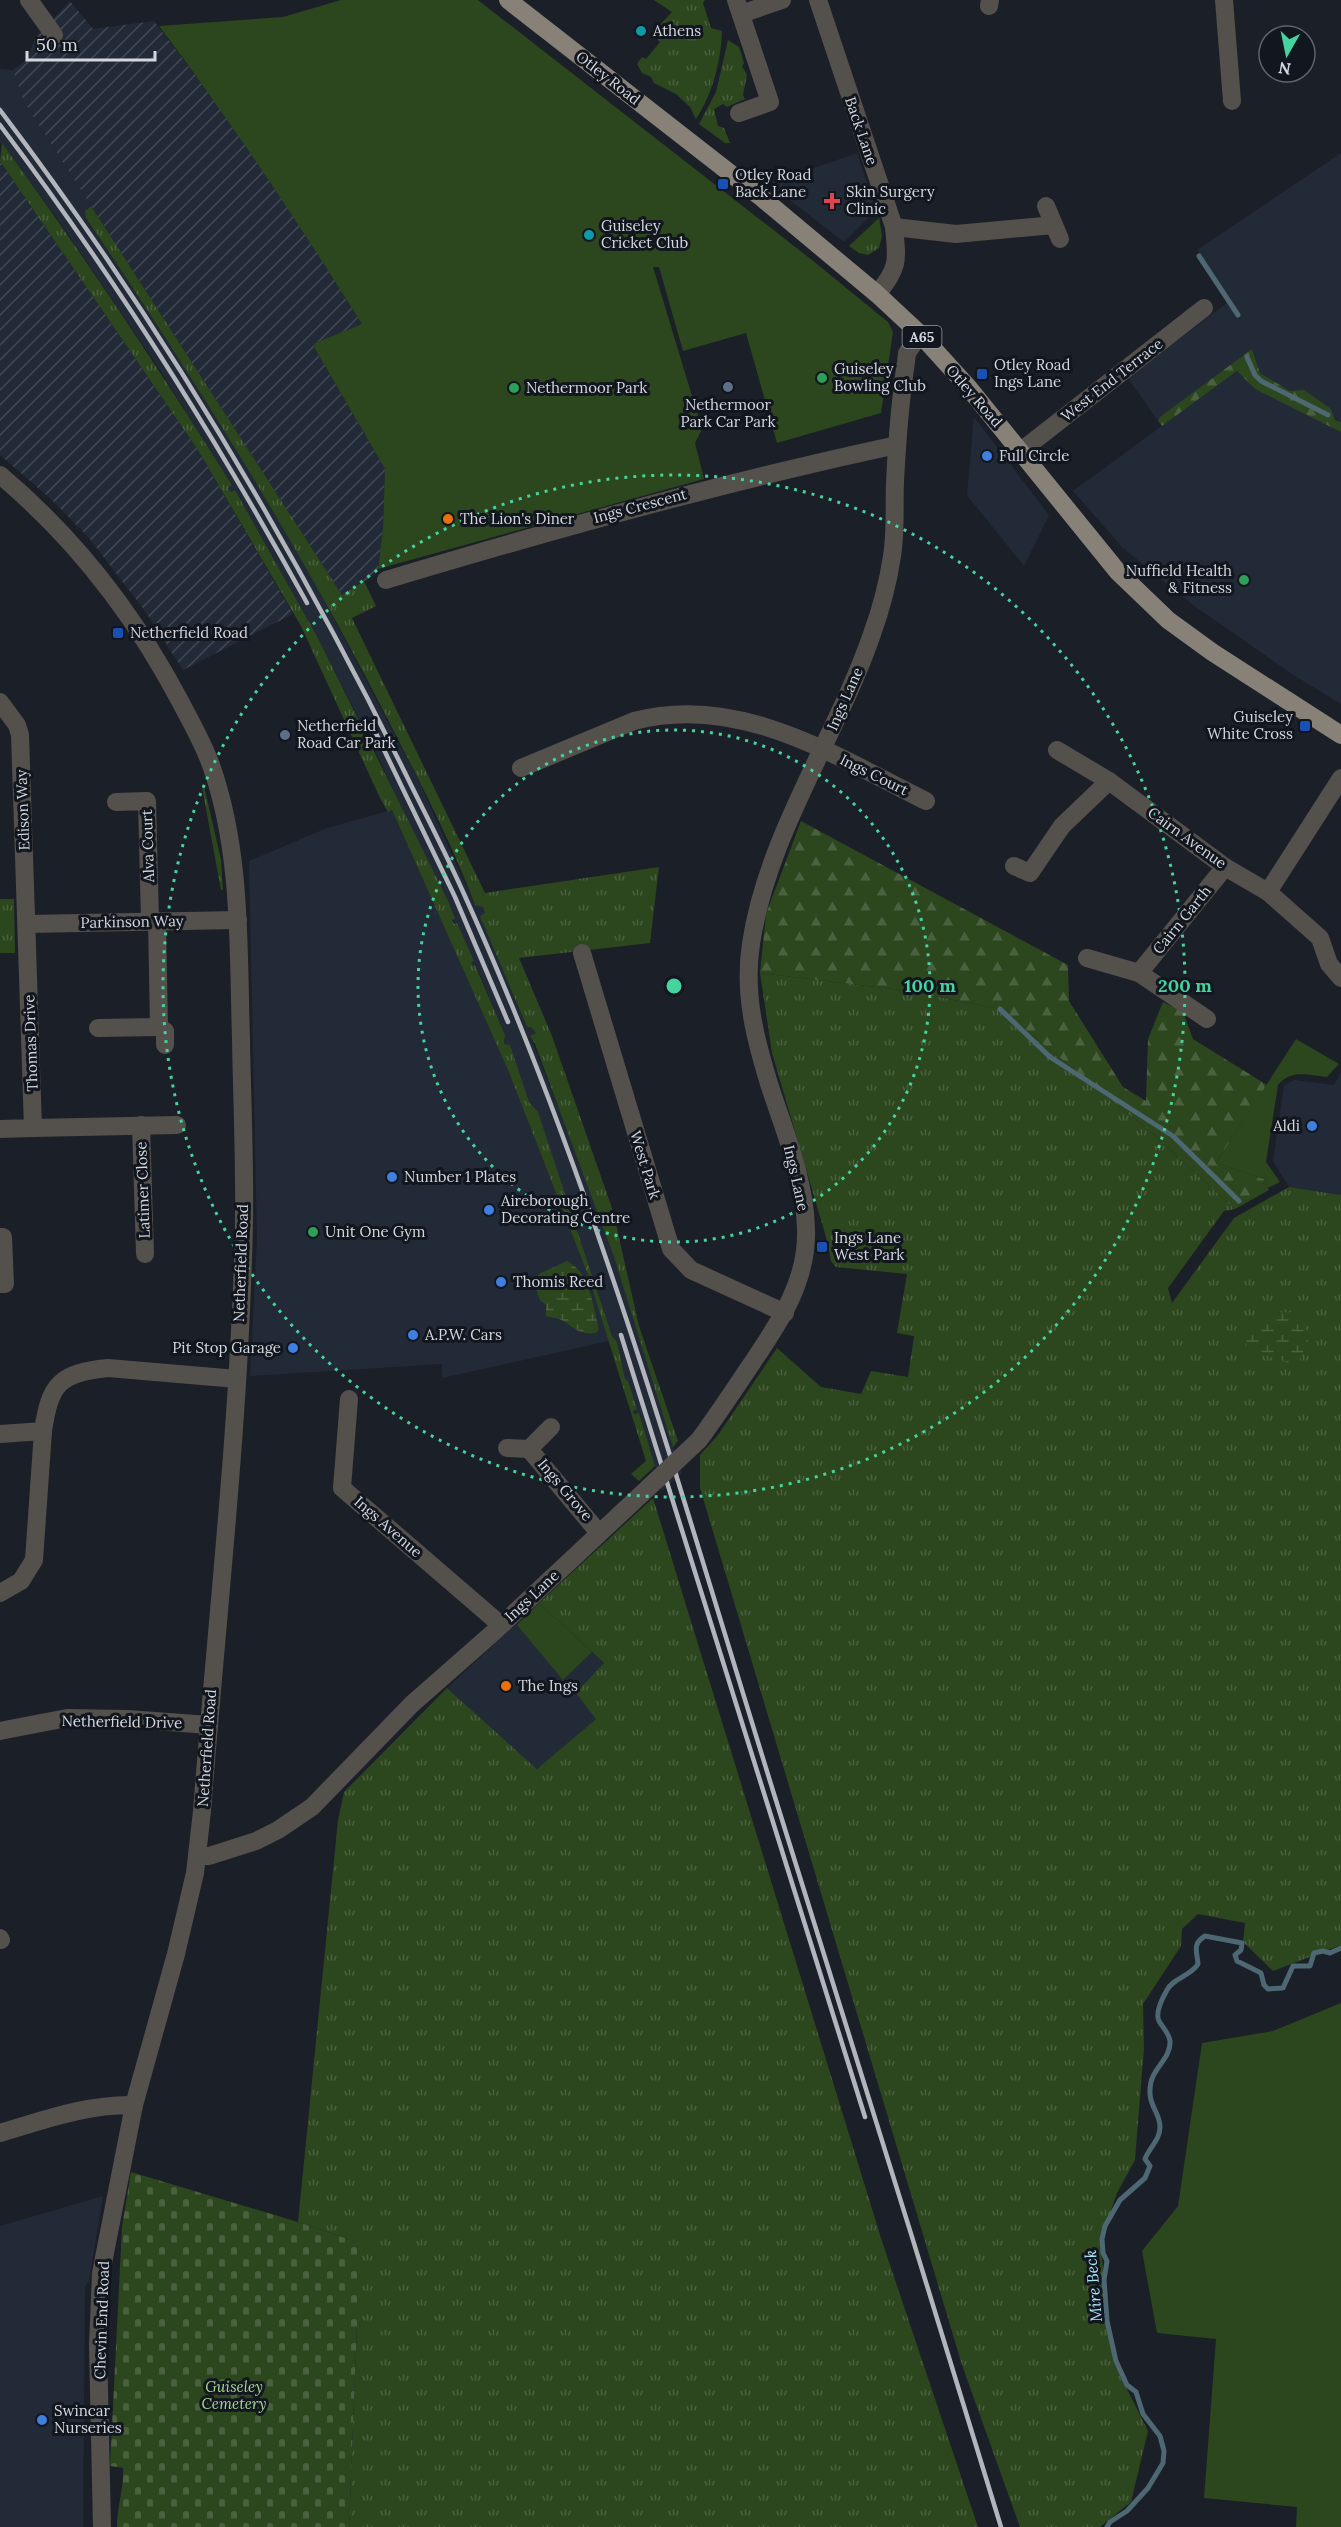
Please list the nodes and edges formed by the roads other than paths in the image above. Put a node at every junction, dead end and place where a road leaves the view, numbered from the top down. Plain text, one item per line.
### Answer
1 (29, 0) edge
2 (508, 0) edge
3 (783, 0) edge
4 (818, 0) edge
5 (1224, 0) edge
6 (739, 7) edge
7 (54, 35) dead end
8 (1232, 101) dead end
9 (739, 112) dead end
10 (1046, 206) dead end
11 (894, 227) junction
12 (878, 294) junction
13 (1204, 308) dead end
14 (920, 334) junction
15 (897, 445) junction
16 (1021, 451) junction
17 (0, 475) edge
18 (386, 580) dead end
19 (0, 702) edge
20 (1341, 735) edge
21 (822, 750) junction
22 (1057, 750) dead end
23 (521, 768) dead end
24 (1341, 778) edge
25 (1109, 781) junction
26 (926, 801) dead end
27 (116, 802) dead end
28 (1014, 866) dead end
29 (1225, 867) junction
30 (1268, 892) junction
31 (238, 920) junction
32 (154, 921) junction
33 (27, 924) junction
34 (582, 953) dead end
35 (1087, 958) dead end
36 (1139, 973) junction
37 (1341, 978) edge
38 (1207, 1019) dead end
39 (159, 1027) junction
40 (98, 1028) dead end
41 (165, 1045) dead end
42 (141, 1125) junction
43 (177, 1125) dead end
44 (33, 1128) junction
45 (0, 1129) edge
46 (0, 1237) edge
47 (145, 1254) dead end
48 (0, 1284) edge
49 (785, 1313) junction
50 (237, 1379) junction
51 (349, 1399) dead end
52 (551, 1427) dead end
53 (43, 1431) junction
54 (0, 1434) edge
55 (507, 1448) dead end
56 (530, 1449) junction
57 (599, 1533) junction
58 (0, 1593) edge
59 (501, 1625) junction
60 (208, 1725) junction
61 (0, 1731) edge
62 (197, 1856) junction
63 (134, 2105) junction
64 (0, 2133) edge
65 (117, 2187) joint
66 (102, 2527) edge

1 - 7 street
2 - 12 main road, Otley Road / A65
3 - 6 street
4 - 11 street, Back Lane
5 - 8 street
6 - 9 street
10 - 11 street
11 - 12 street, Back Lane
12 - 14 main road, Otley Road / A65
13 - 16 street, West End Terrace
14 - 15 street, Ings Lane
14 - 16 main road, Otley Road / A65
15 - 18 street, Ings Crescent
15 - 21 street, Ings Lane
16 - 20 main road, Otley Road / A65
17 - 31 street, Netherfield Road
19 - 33 street, Edison Way
21 - 23 street, Ings Court
21 - 26 street, Ings Court
21 - 49 street, Ings Lane
22 - 25 street, Cairn Avenue
24 - 30 street
25 - 28 street
25 - 29 street, Cairn Avenue
27 - 32 street, Alva Court
29 - 30 street, Cairn Avenue
29 - 36 street, Cairn Garth
30 - 37 street, Cairn Avenue
31 - 32 street, Parkinson Way
31 - 50 street, Netherfield Road
32 - 33 street, Parkinson Way
32 - 39 street
33 - 44 street, Thomas Drive
34 - 49 street, West Park
35 - 36 street
36 - 38 street
39 - 40 street
39 - 41 street
42 - 43 street, Latimer Close
42 - 44 street, Latimer Close
42 - 47 street, Latimer Close
44 - 45 street
46 - 48 street
49 - 57 street, Ings Lane, bridge
50 - 53 street
50 - 60 street, Netherfield Road
51 - 59 street, Ings Avenue
52 - 56 street, Ings Grove
53 - 54 street
53 - 58 street
55 - 56 street, Ings Grove
56 - 57 street, Ings Grove
57 - 59 street, Ings Lane
59 - 62 street, Ings Lane
60 - 61 street, Netherfield Drive
60 - 62 street, Netherfield Road
62 - 63 street, Netherfield Road
63 - 64 street
63 - 65 street, Netherfield Road
65 - 66 street, Chevin End Road

